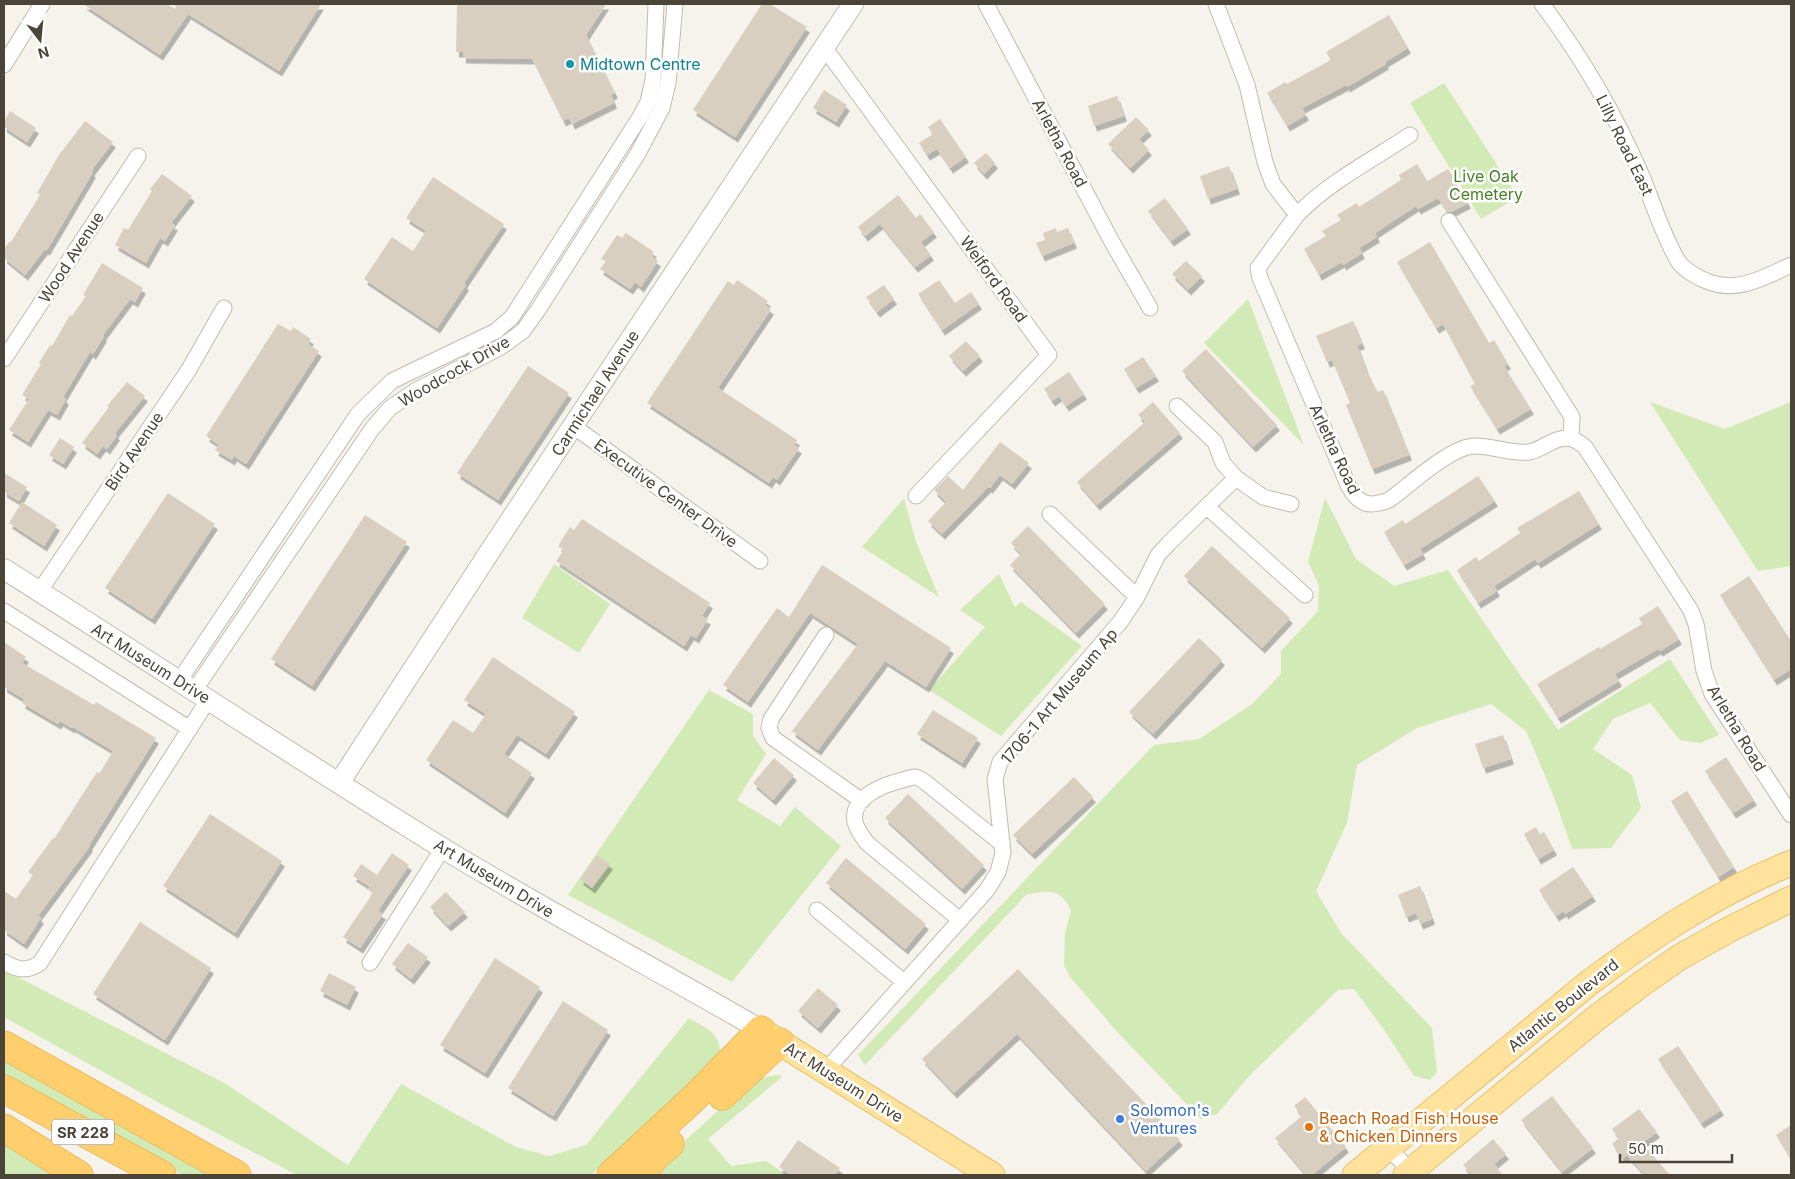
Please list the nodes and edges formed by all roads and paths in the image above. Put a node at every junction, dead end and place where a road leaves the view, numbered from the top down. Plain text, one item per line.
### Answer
1 (42, 4) edge
2 (656, 4) edge
3 (675, 4) edge
4 (853, 4) edge
5 (986, 4) edge
6 (1216, 4) edge
7 (1542, 4) edge
8 (824, 47) junction
9 (4, 65) edge
10 (1410, 135) dead end
11 (138, 156) dead end
12 (1297, 215) junction
13 (1449, 221) dead end
14 (1791, 265) edge
15 (224, 308) dead end
16 (1150, 308) dead end
17 (4, 359) edge
18 (1178, 406) dead end
19 (573, 426) junction
20 (1572, 439) junction
21 (1236, 478) junction
22 (916, 496) dead end
23 (1291, 504) dead end
24 (1206, 507) junction
25 (1050, 514) dead end
26 (760, 560) dead end
27 (4, 569) edge
28 (39, 592) junction
29 (1306, 595) dead end
30 (1137, 597) junction
31 (4, 611) edge
32 (826, 635) dead end
33 (194, 691) junction
34 (190, 729) junction
35 (340, 783) junction
36 (862, 801) junction
37 (1791, 815) edge
38 (1002, 844) junction
39 (443, 848) junction
40 (1791, 863) edge
41 (1791, 899) edge
42 (817, 910) dead end
43 (960, 920) junction
44 (4, 962) edge
45 (370, 963) dead end
46 (904, 982) junction
47 (771, 1036) junction
48 (4, 1045) edge
49 (826, 1070) junction
50 (4, 1088) edge
51 (4, 1103) edge
52 (119, 1108) junction
53 (4, 1128) edge
54 (1388, 1148) junction
55 (1411, 1174) edge
56 (79, 1175) edge
57 (160, 1175) edge
58 (237, 1175) edge
59 (259, 1175) edge
60 (611, 1175) edge
61 (640, 1175) edge
62 (992, 1175) edge
63 (1355, 1175) edge

1 - 9 street
2 - 33 street, Woodcock Drive
3 - 33 street, Woodcock Drive
4 - 8 street, Carmichael Avenue
5 - 16 street, Arletha Road
6 - 12 street
7 - 14 street, Lilly Road East
8 - 19 street, Carmichael Avenue
8 - 22 street, Welford Road
10 - 12 street, Arletha Road
11 - 17 street, Wood Avenue
12 - 20 street, Arletha Road
13 - 20 street
15 - 28 street, Bird Avenue
18 - 21 street
19 - 26 street, Executive Center Drive
19 - 35 street, Carmichael Avenue
20 - 37 street, Arletha Road
21 - 23 street
21 - 24 street, 1706-1 Art Museum Ap
24 - 29 street
24 - 30 street, 1706-1 Art Museum Ap
25 - 30 street
27 - 28 street, Art Museum Drive
28 - 33 street, Art Museum Drive
30 - 38 street, 1706-1 Art Museum Ap
31 - 34 street
32 - 36 street
33 - 34 street
33 - 35 street, Art Museum Drive
34 - 44 street
35 - 39 street, Art Museum Drive
36 - 38 street
36 - 43 street
38 - 43 street, 1706-1 Art Museum Ap
39 - 45 street
39 - 47 street, Art Museum Drive
40 - 54 main road, Atlantic Boulevard
41 - 55 main road, Atlantic Boulevard
42 - 46 street
43 - 46 street, 1706-1 Art Museum Ap
46 - 49 street, 1706-1 Art Museum Ap
47 - 49 main road, Art Museum Drive
47 - 60 highway
47 - 61 highway
48 - 52 highway
49 - 62 main road, Art Museum Drive
50 - 57 highway, SR 228
51 - 57 highway
52 - 58 highway
52 - 59 highway
53 - 56 highway
54 - 55 street
54 - 63 main road, Atlantic Boulevard

